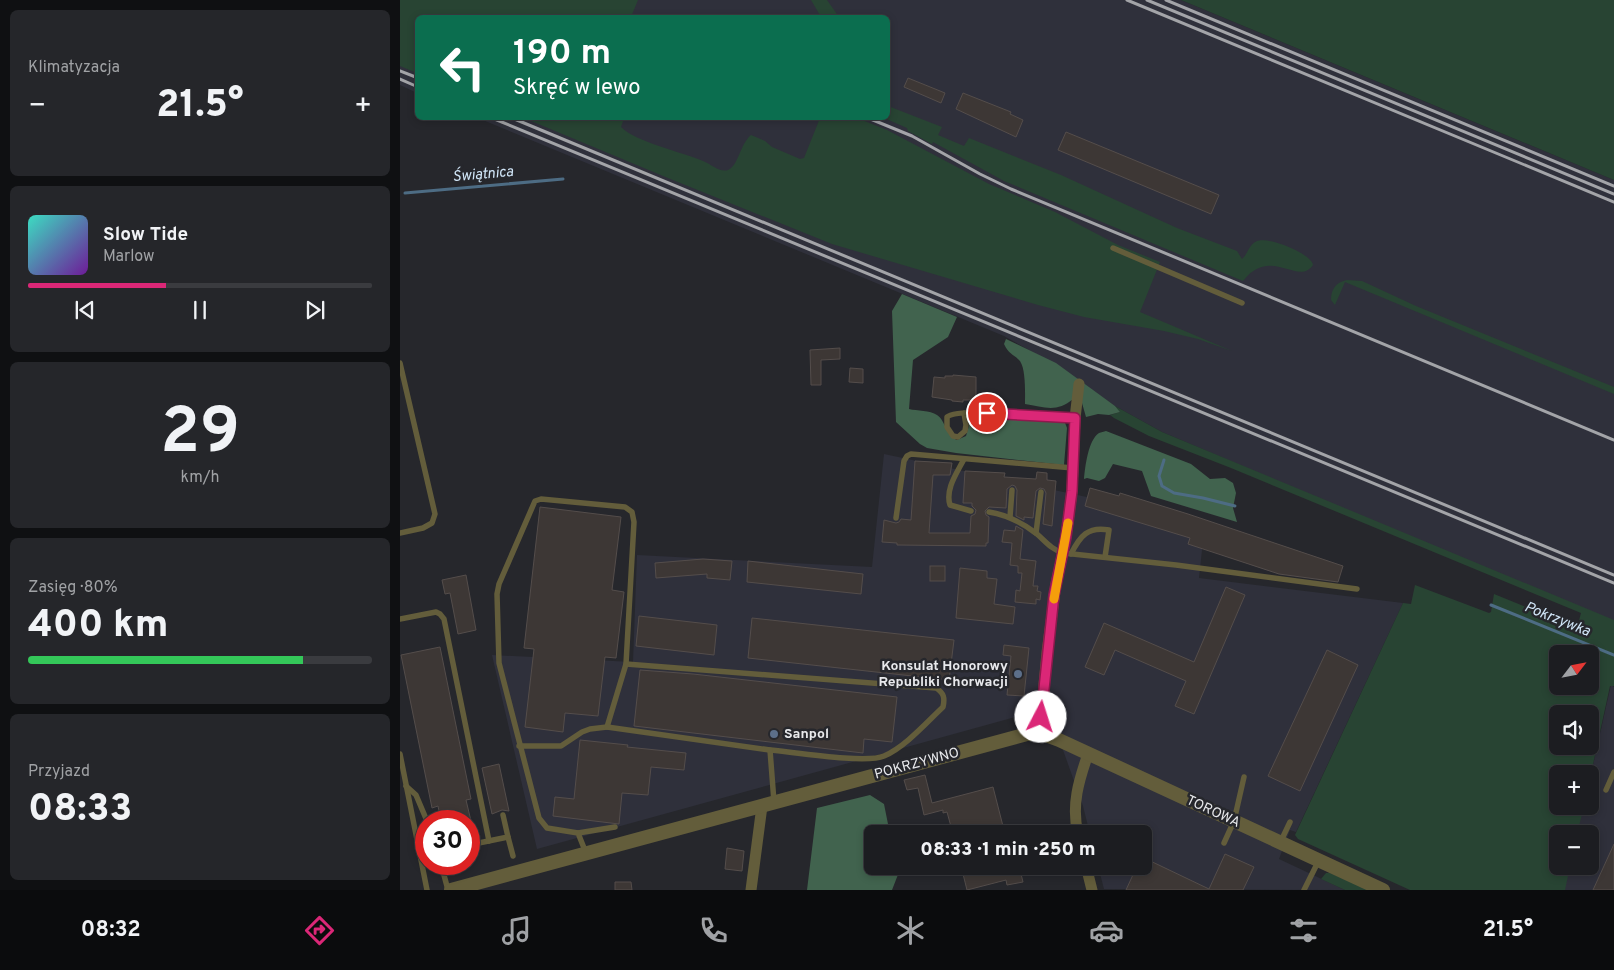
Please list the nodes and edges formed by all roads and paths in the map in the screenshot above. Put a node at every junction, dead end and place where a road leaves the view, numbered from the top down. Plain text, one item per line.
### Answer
1 (1113, 248) dead end
2 (1242, 303) dead end
3 (400, 362) edge
4 (1079, 384) dead end
5 (964, 413) junction
6 (1075, 418) junction
7 (964, 459) junction
8 (1073, 468) junction
9 (1012, 490) dead end
10 (1041, 492) dead end
11 (971, 511) dead end
12 (989, 512) dead end
13 (1010, 517) junction
14 (896, 518) dead end
15 (400, 533) edge
16 (1036, 533) junction
17 (1067, 553) junction
18 (1105, 557) junction
19 (1357, 589) dead end
20 (400, 619) edge
21 (626, 664) junction
22 (607, 727) junction
23 (1043, 734) junction
24 (519, 746) junction
25 (770, 750) junction
26 (400, 754) edge
27 (1088, 754) junction
28 (1614, 772) edge
29 (1244, 777) dead end
30 (406, 786) junction
31 (1606, 790) dead end
32 (768, 804) junction
33 (422, 810) edge
34 (503, 815) dead end
35 (1234, 821) junction
36 (1290, 822) dead end
37 (1076, 825) edge
38 (614, 827) dead end
39 (578, 834) junction
40 (508, 837) junction
41 (489, 841) junction
42 (480, 843) edge
43 (1224, 843) dead end
44 (1280, 843) junction
45 (586, 853) junction
46 (513, 856) dead end
47 (1319, 860) junction
48 (445, 875) edge
49 (1088, 875) edge
50 (427, 890) edge
51 (450, 890) edge
52 (752, 890) edge
53 (1092, 890) edge
54 (1304, 890) edge
55 (1382, 890) edge

1 - 2 lane
3 - 15 lane
4 - 6 street
5 - 5 lane
5 - 6 lane
6 - 8 street
7 - 8 lane
7 - 11 lane
7 - 14 lane
8 - 17 street
9 - 13 lane
10 - 16 lane
12 - 13 lane
13 - 16 lane
16 - 17 lane
17 - 18 lane
17 - 18 lane
17 - 23 street
18 - 19 lane
20 - 41 lane
21 - 22 lane
21 - 24 lane
21 - 25 lane
22 - 24 lane
22 - 25 lane
23 - 27 street, TOROWA
23 - 32 street, POKRZYWNO
24 - 39 lane
25 - 32 lane
26 - 30 lane
27 - 35 street, TOROWA
27 - 37 street
28 - 31 lane
29 - 35 lane
30 - 33 lane
30 - 50 lane
32 - 45 street, POKRZYWNO
32 - 52 street
34 - 40 lane
35 - 43 lane
35 - 44 street, TOROWA
36 - 44 lane
38 - 39 lane
39 - 45 lane
40 - 41 lane
40 - 46 lane
41 - 42 lane
44 - 47 street, TOROWA
45 - 51 street, POKRZYWNO
47 - 54 lane
47 - 55 street, TOROWA
48 - 51 lane
49 - 53 street

